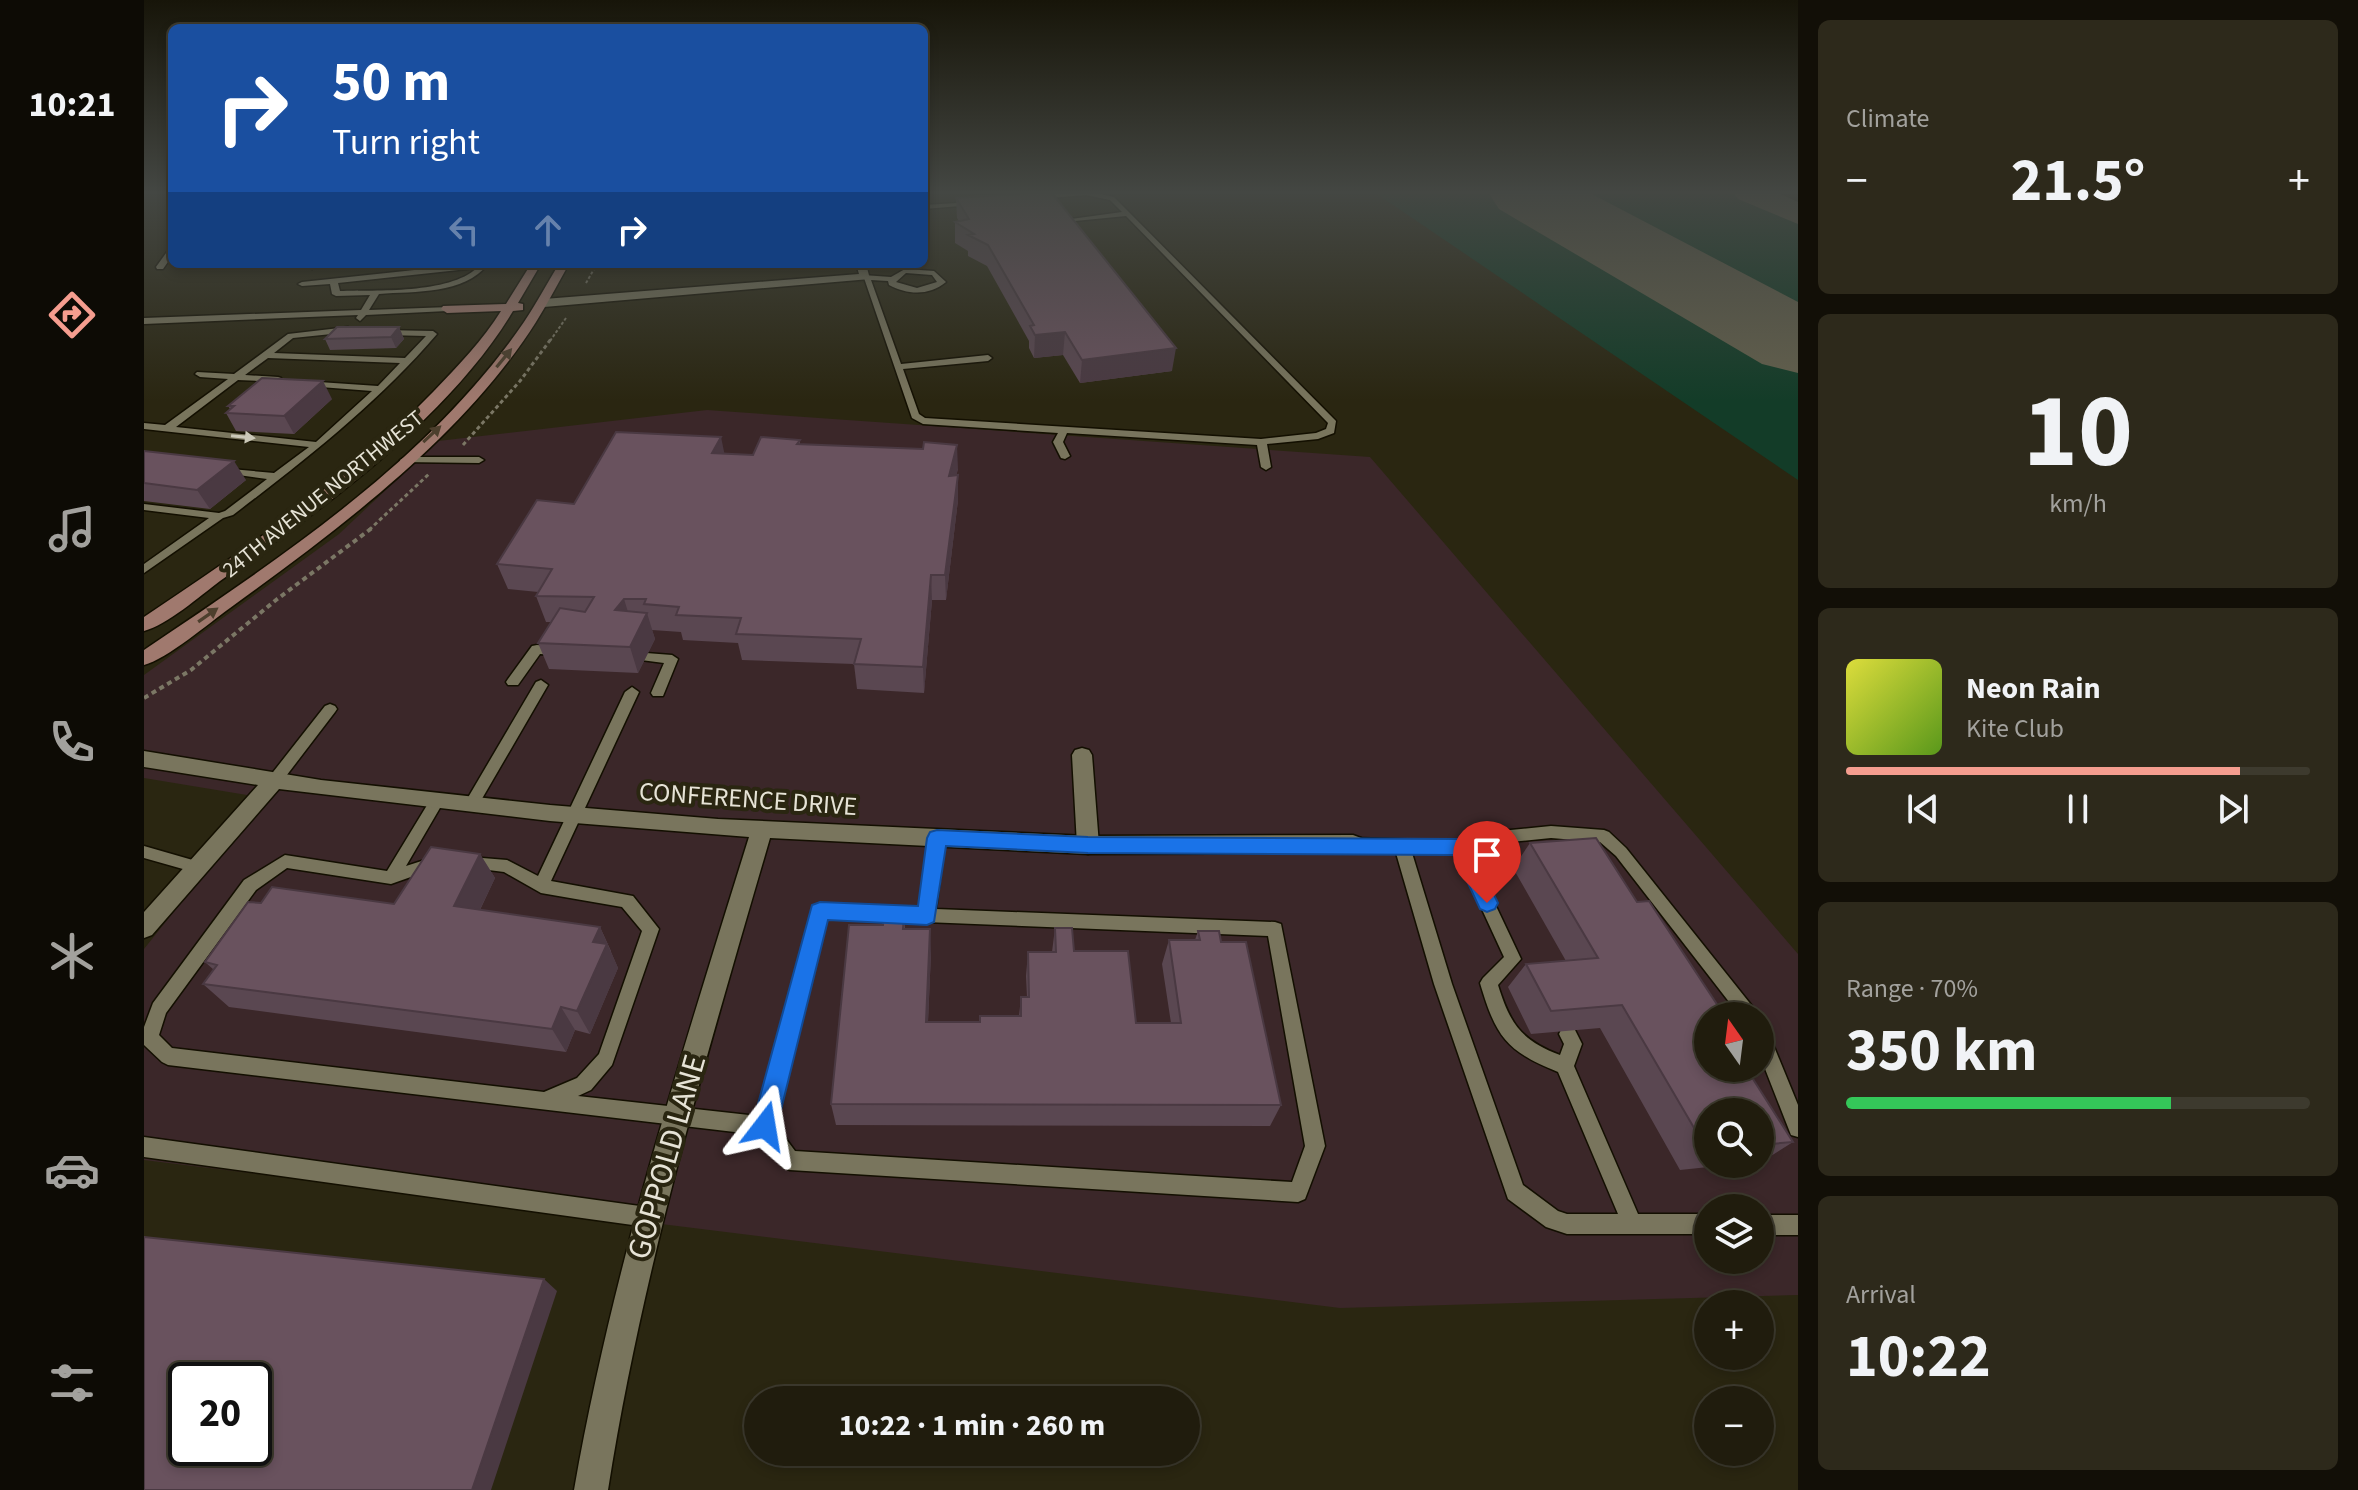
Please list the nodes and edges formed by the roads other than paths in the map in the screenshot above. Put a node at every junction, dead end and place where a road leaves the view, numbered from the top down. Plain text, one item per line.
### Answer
1 (164, 262) edge
2 (1175, 262) edge
3 (160, 267) dead end
4 (456, 268) edge
5 (482, 268) edge
6 (534, 268) edge
7 (548, 268) edge
8 (562, 268) edge
9 (863, 268) edge
10 (866, 277) junction
11 (892, 279) junction
12 (334, 281) junction
13 (302, 284) dead end
14 (525, 286) junction
15 (376, 292) junction
16 (544, 303) junction
17 (512, 306) junction
18 (447, 309) junction
19 (363, 314) junction
20 (144, 321) edge
21 (351, 330) junction
22 (364, 331) edge
23 (378, 331) edge
24 (492, 333) junction
25 (267, 355) junction
26 (988, 358) dead end
27 (408, 361) junction
28 (898, 367) junction
29 (200, 374) dead end
30 (238, 377) junction
31 (277, 380) junction
32 (266, 389) edge
33 (380, 389) junction
34 (452, 415) junction
35 (222, 424) dead end
36 (144, 426) edge
37 (168, 428) junction
38 (1064, 430) junction
39 (211, 433) junction
40 (1261, 442) junction
41 (318, 445) junction
42 (1065, 456) dead end
43 (405, 460) junction
44 (479, 460) dead end
45 (1266, 467) dead end
46 (218, 469) edge
47 (277, 477) junction
48 (144, 507) edge
49 (219, 516) junction
50 (144, 569) edge
51 (144, 625) edge
52 (559, 651) edge
53 (646, 657) dead end
54 (144, 659) edge
55 (513, 682) dead end
56 (541, 685) dead end
57 (632, 692) dead end
58 (658, 693) dead end
59 (330, 709) dead end
60 (1082, 755) dead end
61 (144, 759) edge
62 (275, 780) junction
63 (437, 801) junction
64 (471, 805) junction
65 (575, 816) junction
66 (762, 830) junction
67 (937, 838) junction
68 (1353, 844) joint
69 (1088, 845) junction
70 (1402, 847) junction
71 (1461, 847) junction
72 (144, 852) edge
73 (197, 867) junction
74 (391, 878) junction
75 (541, 886) junction
76 (927, 916) junction
77 (144, 928) edge
78 (1740, 1002) edge
79 (1568, 1034) edge
80 (1565, 1066) junction
81 (1774, 1068) edge
82 (544, 1101) junction
83 (676, 1118) junction
84 (765, 1126) junction
85 (1798, 1128) edge
86 (144, 1147) edge
87 (647, 1217) junction
88 (1632, 1223) junction
89 (1694, 1224) edge
90 (1774, 1225) edge
91 (1798, 1225) edge
92 (591, 1490) edge

1 - 3 lane
2 - 40 lane
4 - 12 lane
5 - 15 lane
6 - 14 main road, 24TH AVENUE NORTHWEST
7 - 16 main road
8 - 16 main road, 24TH AVENUE NORTHWEST
9 - 10 street
10 - 11 lane
10 - 16 street
10 - 28 lane
11 - 11 lane
12 - 13 lane
12 - 15 lane
14 - 17 main road, 24TH AVENUE NORTHWEST
14 - 18 main road
15 - 19 lane
34 -> 16 main road, 24TH AVENUE NORTHWEST
17 - 18 main road
17 - 24 main road, 24TH AVENUE NORTHWEST
17 - 34 main road
18 - 19 lane
18 - 24 main road
19 - 20 lane
19 - 21 lane
21 - 22 lane
21 - 25 lane
23 - 27 lane
24 - 51 main road, 24TH AVENUE NORTHWEST
25 - 27 lane
25 - 30 lane
26 - 28 lane
27 - 33 lane
28 - 38 lane
29 - 30 lane
30 - 31 lane
30 - 37 lane
31 - 32 lane
31 - 33 lane
33 - 41 lane
43 -> 34 main road, 24TH AVENUE NORTHWEST
35 - 39 lane
36 - 37 lane
37 - 39 lane
38 - 40 lane
38 - 42 lane
39 -> 41 lane
40 - 45 lane
41 - 47 lane
43 - 44 lane
54 -> 43 main road, 24TH AVENUE NORTHWEST
46 - 47 lane
47 - 49 lane
48 - 49 lane
49 - 50 lane
52 - 55 lane
53 - 58 lane
56 - 64 lane
57 - 65 lane
59 - 62 lane
60 - 69 street
61 - 62 street, CONFERENCE DRIVE
62 - 63 street, CONFERENCE DRIVE
62 - 73 street
63 - 64 street, CONFERENCE DRIVE
63 - 74 lane
64 - 65 street, CONFERENCE DRIVE
65 - 66 street, CONFERENCE DRIVE
65 - 75 lane
66 - 67 street, CONFERENCE DRIVE
66 - 83 street, GOPPOLD LANE
67 - 69 street, CONFERENCE DRIVE
67 - 76 lane
68 - 69 street, CONFERENCE DRIVE
68 - 70 lane
70 - 71 lane
70 - 88 lane
71 - 78 lane
71 - 80 lane
72 - 73 lane
73 - 77 street
74 - 75 lane
74 - 82 lane
75 - 82 lane
76 - 84 lane
76 - 84 lane
79 - 80 lane
80 - 88 lane
81 - 85 lane
82 - 83 lane
83 - 84 lane
83 - 87 street, GOPPOLD LANE
86 - 87 lane
87 - 92 street, GOPPOLD LANE
88 - 89 lane
90 - 91 lane

